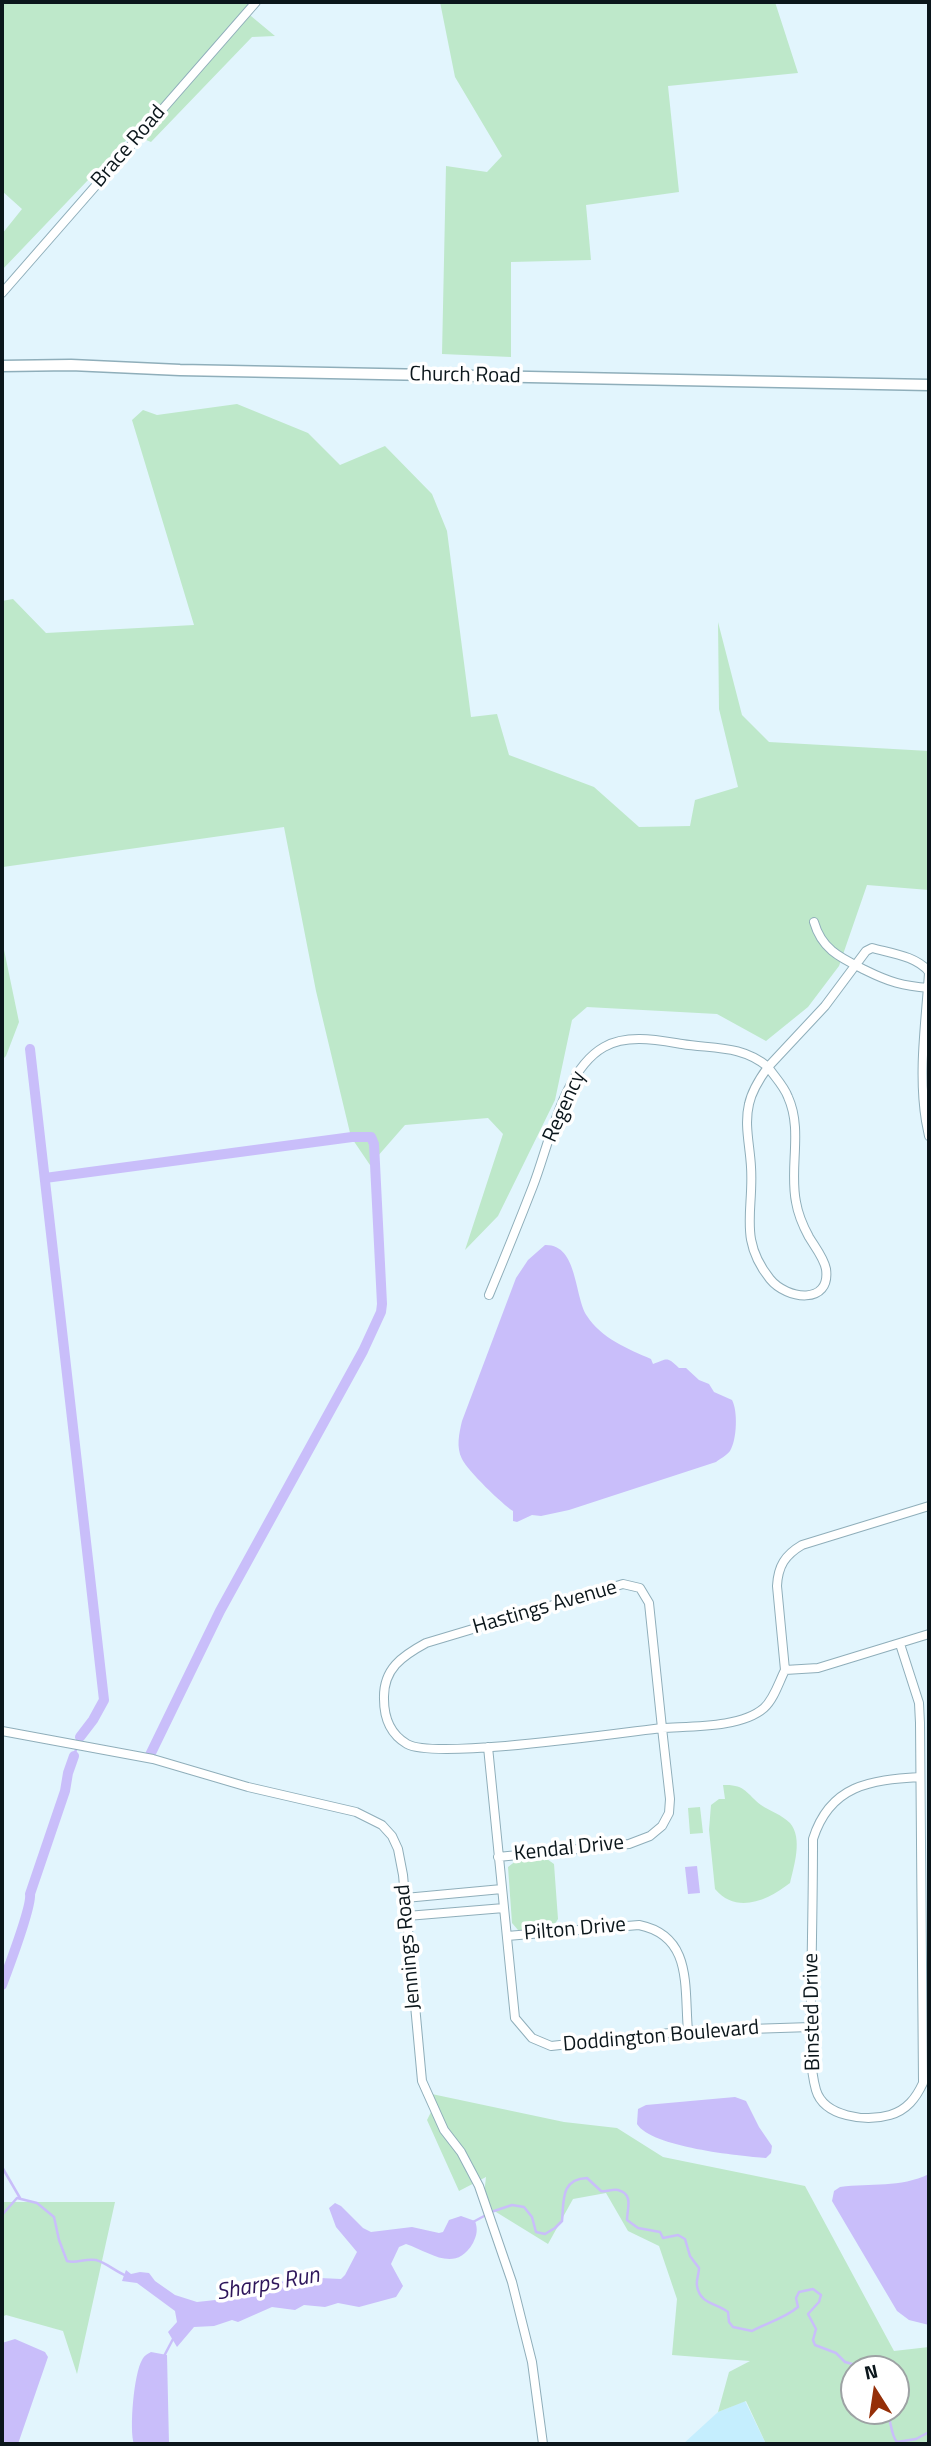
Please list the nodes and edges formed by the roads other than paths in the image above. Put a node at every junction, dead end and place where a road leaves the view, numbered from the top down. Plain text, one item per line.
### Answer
1 (256, 2) edge
2 (2, 293) edge
3 (2, 366) edge
4 (929, 385) edge
5 (814, 922) dead end
6 (854, 965) junction
7 (929, 972) edge
8 (929, 988) edge
9 (768, 1067) junction
10 (927, 1120) edge
11 (929, 1136) edge
12 (489, 1295) dead end
13 (929, 1506) edge
14 (929, 1634) edge
15 (900, 1644) junction
16 (785, 1670) junction
17 (662, 1728) junction
18 (2, 1731) edge
19 (488, 1747) junction
20 (920, 1777) junction
21 (498, 1857) junction
22 (502, 1889) junction
23 (405, 1898) junction
24 (504, 1908) junction
25 (407, 1916) junction
26 (508, 1936) junction
27 (811, 2027) junction
28 (688, 2031) junction
29 (543, 2444) edge

1 - 2 street, Brace Road
3 - 4 main road, Church Road
5 - 6 street
6 - 7 street
6 - 8 street
6 - 9 street
7 - 8 street
8 - 10 street
9 - 9 street
9 - 12 street, Regency
10 - 11 street
13 - 16 street
14 - 15 street
15 - 16 street
15 - 20 street, Binsted Drive
16 - 17 street
17 - 19 street, Hastings Avenue
17 - 19 street, Hastings Avenue
17 - 21 street, Kendal Drive
18 - 23 street, Jennings Road
19 - 21 street, Doddington Boulevard
20 - 27 street, Binsted Drive
20 - 27 street, Binsted Drive
21 - 22 street, Doddington Boulevard
22 - 23 street
22 - 24 street, Doddington Boulevard
23 - 25 street, Jennings Road
24 - 25 street
24 - 26 street, Doddington Boulevard
25 - 29 street, Jennings Road
26 - 28 street, Pilton Drive
26 - 28 street, Doddington Boulevard
27 - 28 street, Doddington Boulevard

